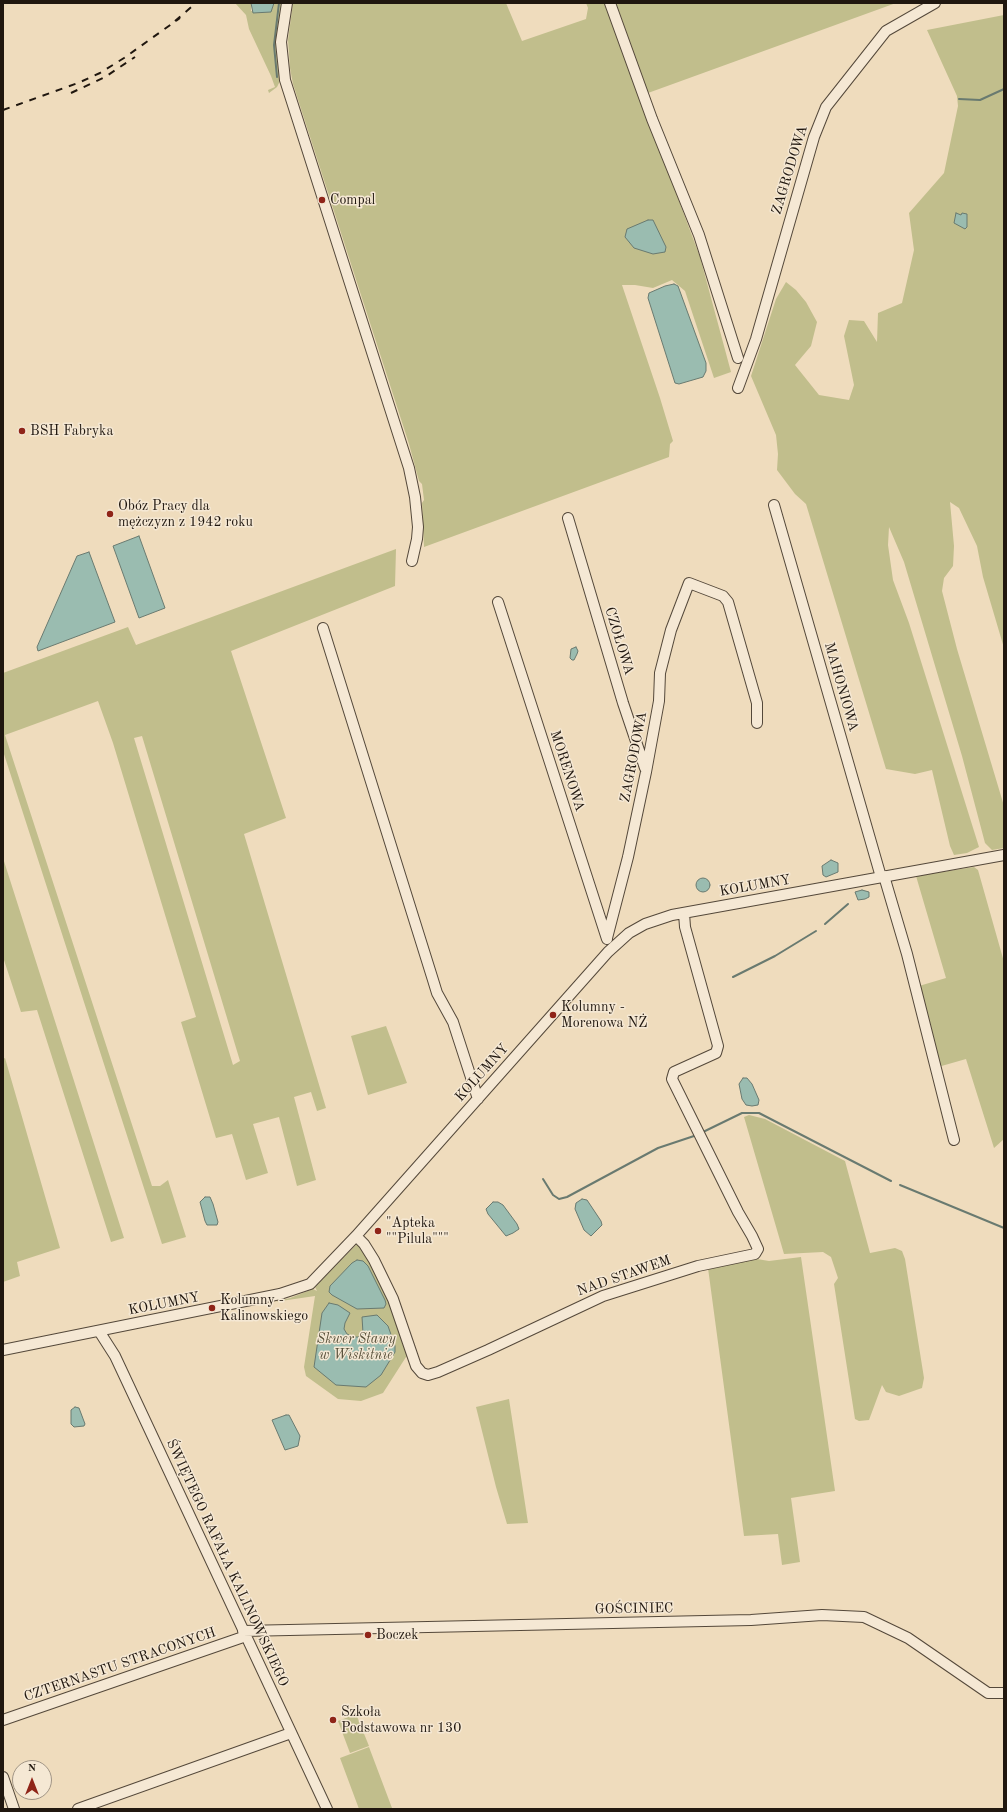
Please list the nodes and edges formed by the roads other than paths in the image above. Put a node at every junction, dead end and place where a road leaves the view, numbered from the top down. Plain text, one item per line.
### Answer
1 (287, 3) edge
2 (610, 3) edge
3 (936, 3) edge
4 (738, 358) dead end
5 (738, 388) dead end
6 (774, 505) dead end
7 (568, 518) dead end
8 (412, 561) dead end
9 (498, 602) dead end
10 (323, 628) dead end
11 (757, 723) dead end
12 (646, 772) junction
13 (1004, 855) edge
14 (882, 877) junction
15 (684, 913) junction
16 (607, 938) junction
17 (613, 947) junction
18 (478, 1099) junction
19 (954, 1140) dead end
20 (356, 1236) junction
21 (99, 1331) junction
22 (3, 1350) edge
23 (244, 1634) junction
24 (1004, 1693) edge
25 (3, 1720) edge
26 (291, 1733) junction
27 (3, 1778) edge
28 (14, 1809) edge
29 (78, 1809) edge
30 (327, 1809) edge

1 - 8 street
2 - 4 street
3 - 5 street, ZAGRODOWA
6 - 14 street, MAHONIOWA
7 - 12 street, CZOŁOWA
9 - 16 street, MORENOWA
10 - 18 street
11 - 12 street, ZAGRODOWA
12 - 16 street, ZAGRODOWA
13 - 14 street, KOLUMNY
14 - 15 street, KOLUMNY
14 - 19 street, MAHONIOWA
15 - 17 street, KOLUMNY
15 - 20 street, NAD STAWEM
16 - 17 street, MORENOWA
17 - 18 street, KOLUMNY
18 - 20 street, KOLUMNY
20 - 21 street, KOLUMNY
21 - 22 street, KOLUMNY
21 - 23 street, ŚWIĘTEGO RAFAŁA KALINOWSKIEGO
23 - 24 street, GOŚCINIEC
23 - 25 street, CZTERNASTU STRACONYCH
23 - 26 street, ŚWIĘTEGO RAFAŁA KALINOWSKIEGO
26 - 29 street
26 - 30 street, ŚWIĘTEGO RAFAŁA KALINOWSKIEGO
27 - 28 street

